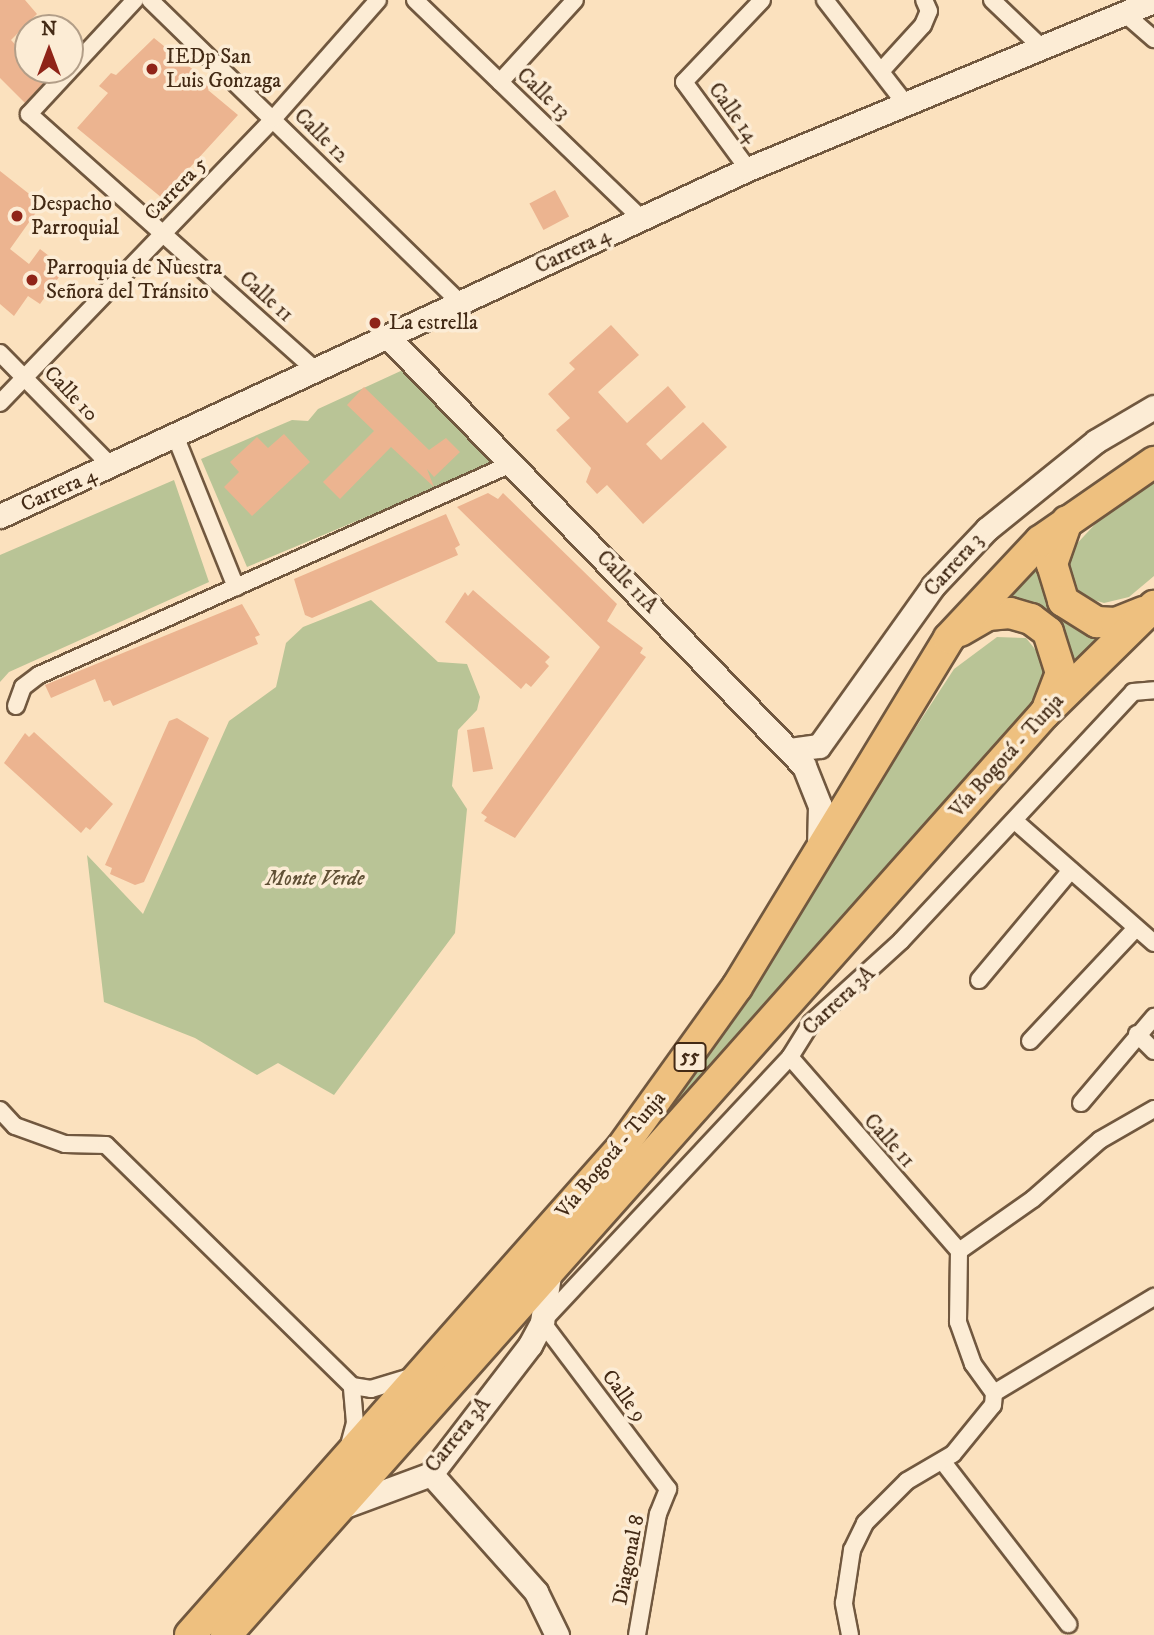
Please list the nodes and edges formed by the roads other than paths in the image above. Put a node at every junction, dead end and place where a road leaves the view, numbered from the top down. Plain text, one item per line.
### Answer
1 (135, 0) edge
2 (150, 0) edge
3 (378, 0) edge
4 (415, 0) edge
5 (575, 0) edge
6 (762, 0) edge
7 (825, 0) edge
8 (924, 0) edge
9 (992, 0) edge
10 (1154, 1) edge
11 (1125, 13) junction
12 (1154, 39) edge
13 (1041, 47) junction
14 (883, 69) junction
15 (500, 82) junction
16 (904, 102) junction
17 (274, 118) junction
18 (748, 169) junction
19 (642, 219) junction
20 (164, 232) junction
21 (461, 303) junction
22 (389, 338) junction
23 (0, 353) edge
24 (318, 372) junction
25 (25, 377) junction
26 (0, 403) edge
27 (1154, 407) edge
28 (176, 438) junction
29 (1154, 462) edge
30 (511, 464) junction
31 (111, 466) junction
32 (0, 516) edge
33 (1068, 521) junction
34 (236, 587) junction
35 (1154, 605) edge
36 (949, 638) junction
37 (1149, 689) edge
38 (16, 706) dead end
39 (1045, 713) junction
40 (790, 750) junction
41 (1015, 821) junction
42 (819, 848) junction
43 (1071, 870) junction
44 (1136, 928) junction
45 (1154, 943) edge
46 (979, 980) dead end
47 (1154, 1017) edge
48 (1137, 1034) junction
49 (1030, 1041) dead end
50 (1154, 1051) edge
51 (790, 1057) junction
52 (1081, 1103) dead end
53 (1154, 1109) edge
54 (0, 1110) edge
55 (959, 1251) junction
56 (549, 1275) junction
57 (1154, 1297) edge
58 (542, 1322) junction
59 (422, 1370) junction
60 (352, 1386) junction
61 (994, 1393) junction
62 (346, 1456) junction
63 (943, 1462) junction
64 (431, 1474) junction
65 (669, 1496) joint
66 (342, 1507) junction
67 (1068, 1624) dead end
68 (190, 1635) edge
69 (226, 1635) edge
70 (557, 1635) edge
71 (637, 1635) edge
72 (850, 1635) edge

1 - 20 street, Calle 11
2 - 17 street, Calle 12
3 - 17 street, Carrera 5
4 - 15 street, Calle 13
5 - 15 street
6 - 18 street, Calle 14
7 - 14 street
8 - 14 street
9 - 13 street
10 - 11 street, Carrera 4
11 - 12 street
11 - 13 street, Carrera 4
13 - 16 street, Carrera 4
14 - 16 street
15 - 19 street, Calle 13
16 - 18 street, Carrera 4
17 - 20 street, Carrera 5
17 - 21 street, Calle 12
18 - 19 street, Carrera 4
19 - 21 street, Carrera 4
20 - 24 street, Calle 11
20 - 25 street, Carrera 5
21 - 22 street, Carrera 4
22 - 24 street, Carrera 4
22 - 30 street, Calle 11A
23 - 25 street, Calle 10
24 - 28 street, Carrera 4
25 - 26 street, Carrera 5
25 - 31 street, Calle 10
27 - 40 street, Carrera 3
28 - 31 street, Carrera 4
28 - 34 street
29 - 33 highway, Vía Bogotá - Tunja / 55
30 - 34 street
30 - 40 street, Calle 11A
31 - 32 street, Carrera 4
33 - 35 highway
33 - 36 highway, Vía Bogotá - Tunja / 55
34 - 38 street
35 - 39 highway, Vía Bogotá - Tunja / 55
36 - 39 highway
36 - 42 highway, Vía Bogotá - Tunja / 55
37 - 41 street, Carrera 3A
39 - 56 highway, Vía Bogotá - Tunja / 55
40 - 42 street, Calle 11A
41 - 43 street
41 - 51 street, Carrera 3A
42 - 59 highway, Vía Bogotá - Tunja / 55
43 - 44 street
43 - 46 street
44 - 45 street
44 - 49 street
47 - 48 street
48 - 50 street
48 - 52 street
51 - 55 street, Calle 11
51 - 58 street, Carrera 3A
53 - 55 street
54 - 60 street
55 - 61 street
56 - 58 street, Carrera 3A
56 - 66 highway, Vía Bogotá - Tunja / 55
57 - 61 street
58 - 64 street, Carrera 3A
58 - 65 street, Calle 9
59 - 60 street
59 - 62 highway, Vía Bogotá - Tunja / 55
60 - 62 street
61 - 63 street
62 - 68 highway, Vía Bogotá - Tunja / 55
63 - 67 street
63 - 72 street
64 - 66 street, Carrera 3A
64 - 70 street
65 - 71 street, Diagonal 8
66 - 69 highway, Vía Bogotá - Tunja / 55

